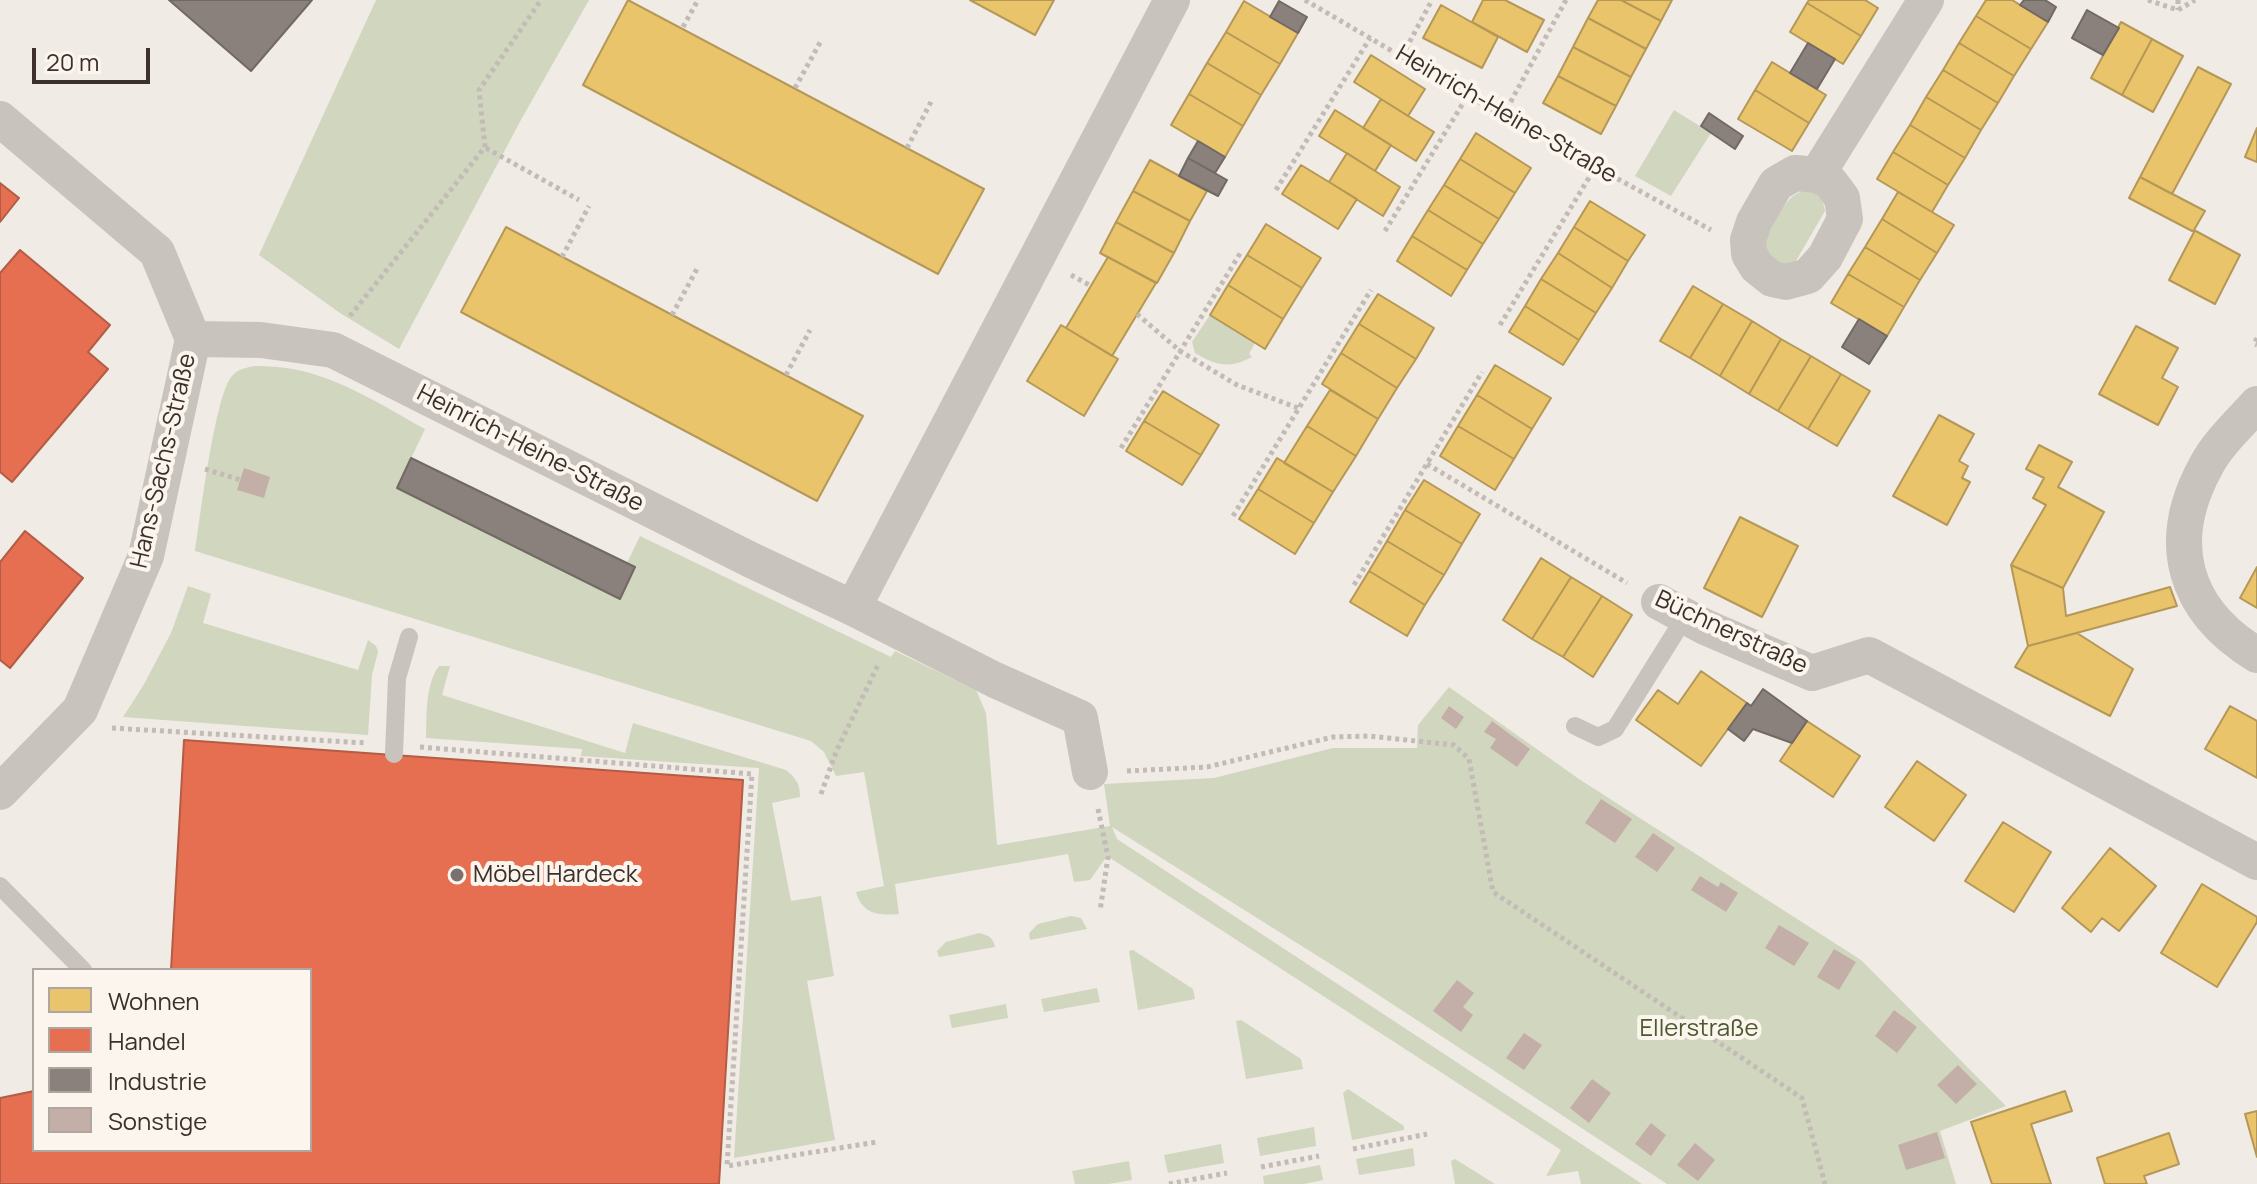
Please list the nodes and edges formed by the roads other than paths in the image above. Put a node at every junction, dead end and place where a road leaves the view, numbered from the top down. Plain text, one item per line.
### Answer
1 (1172, 0) edge
2 (1926, 0) edge
3 (0, 119) edge
4 (1817, 175) dead end
5 (193, 339) junction
6 (2257, 404) edge
7 (853, 608) junction
8 (1672, 609) joint
9 (409, 637) dead end
10 (2257, 655) edge
11 (1575, 726) dead end
12 (394, 750) road end
13 (1090, 772) road end
14 (0, 792) edge
15 (2257, 862) edge
16 (0, 886) edge
17 (81, 968) edge

1 - 7 street
2 - 4 street
3 - 5 street, Hans-Sachs-Straße
5 - 7 street, Heinrich-Heine-Straße
5 - 14 street, Hans-Sachs-Straße
6 - 10 street
7 - 13 street, Heinrich-Heine-Straße
8 - 11 lane
8 - 15 street, Büchnerstraße
9 - 12 lane
16 - 17 lane

